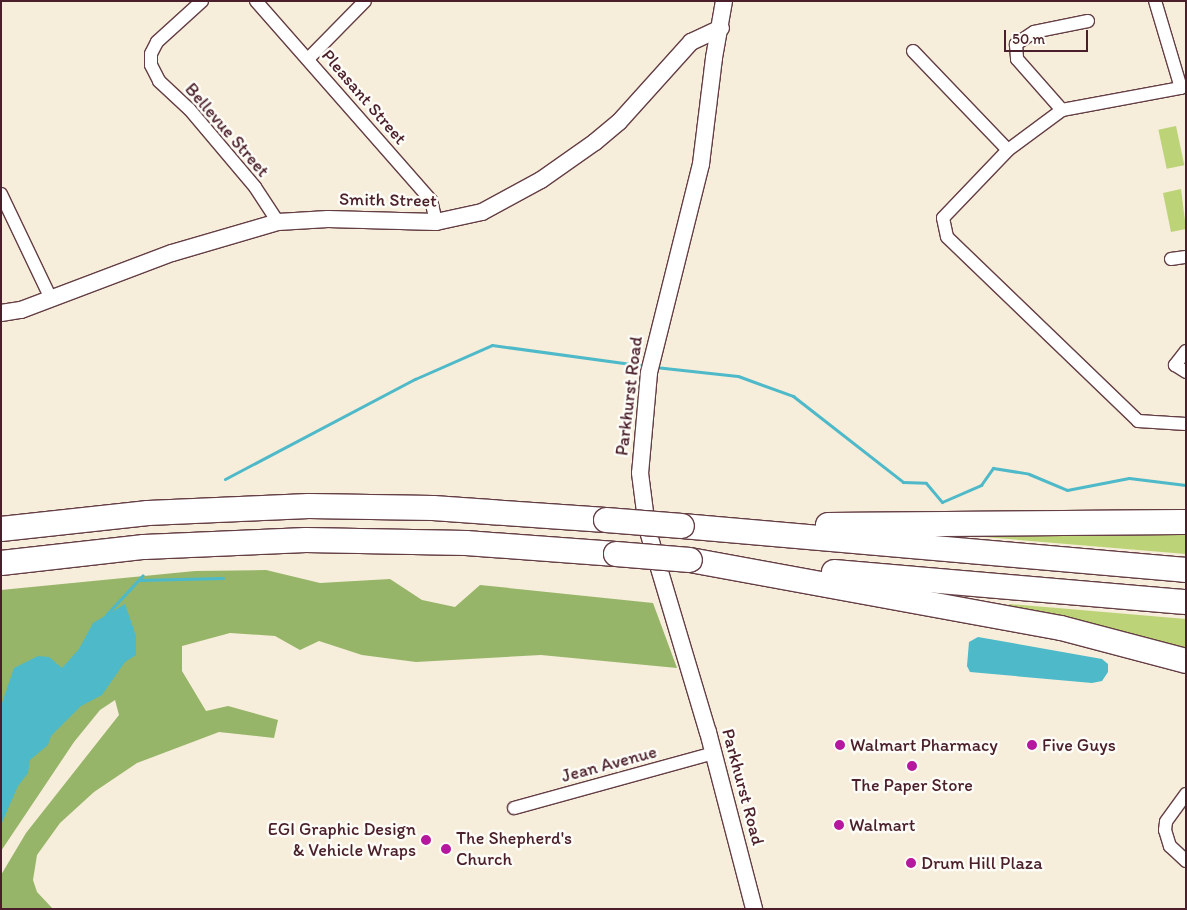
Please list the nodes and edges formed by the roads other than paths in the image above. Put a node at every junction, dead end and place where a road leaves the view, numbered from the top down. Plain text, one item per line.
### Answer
1 (202, 1) edge
2 (256, 1) edge
3 (365, 1) edge
4 (724, 1) edge
5 (1155, 1) edge
6 (1088, 20) dead end
7 (721, 28) junction
8 (913, 51) dead end
9 (308, 59) junction
10 (1183, 88) edge
11 (1062, 110) junction
12 (1008, 150) junction
13 (1, 194) edge
14 (278, 222) junction
15 (436, 222) junction
16 (1186, 257) edge
17 (1171, 259) dead end
18 (51, 299) junction
19 (1, 313) edge
20 (1186, 351) edge
21 (1186, 372) edge
22 (1186, 424) edge
23 (1186, 522) edge
24 (682, 526) junction
25 (1, 529) edge
26 (690, 560) junction
27 (1, 563) edge
28 (1186, 570) edge
29 (1186, 602) edge
30 (1186, 660) edge
31 (714, 753) junction
32 (1186, 794) edge
33 (514, 808) dead end
34 (1186, 861) edge
35 (754, 909) edge

1 - 14 street, Bellevue Street
2 - 9 street, Pleasant Street
3 - 9 street
4 - 7 street, Parkhurst Road
5 - 10 street
6 - 11 street
7 - 15 street, Smith Street
7 - 31 street, Parkhurst Road
8 - 12 street
9 - 15 street, Pleasant Street
10 - 11 street
11 - 12 street
12 - 22 street
13 - 18 street
14 - 15 street, Smith Street
14 - 18 street, Smith Street
16 - 17 street
18 - 19 street, Smith Street
20 - 21 street
23 - 24 highway
24 - 25 highway, bridge
24 - 28 highway
26 - 27 highway, bridge
26 - 29 highway
26 - 30 highway
31 - 33 street, Jean Avenue
31 - 35 street, Parkhurst Road
32 - 34 street

